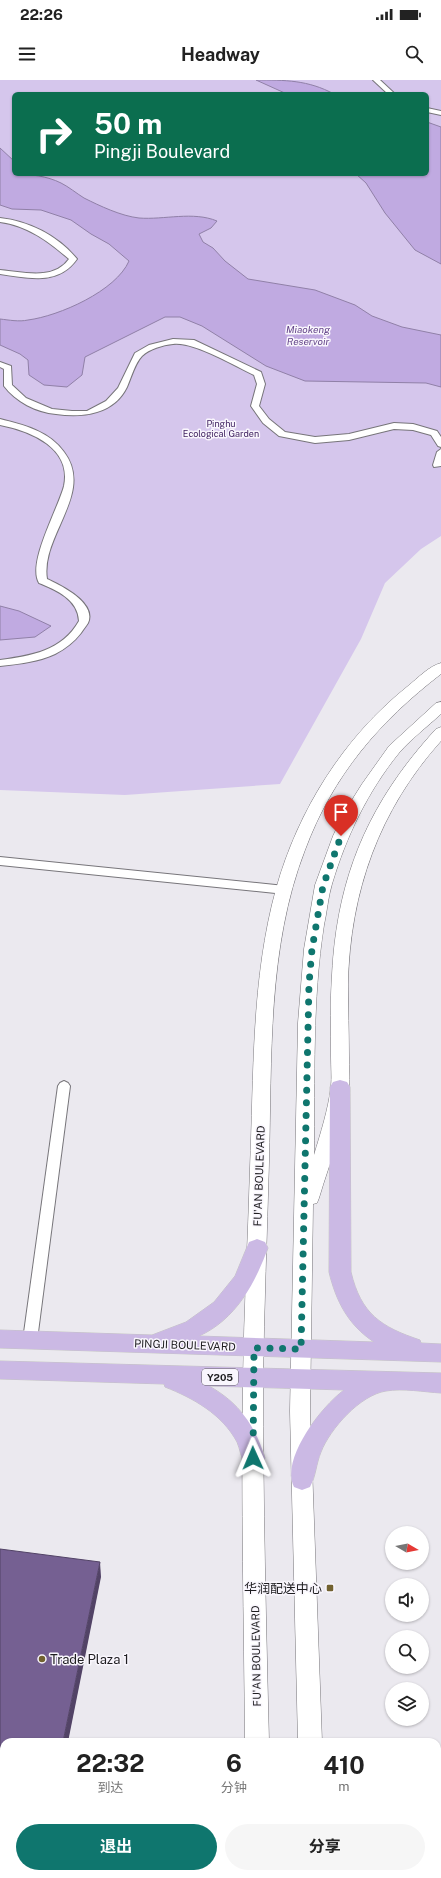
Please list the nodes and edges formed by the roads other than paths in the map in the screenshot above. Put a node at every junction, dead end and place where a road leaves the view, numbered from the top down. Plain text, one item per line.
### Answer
1 (376, 80) edge
2 (390, 92) edge
3 (429, 110) edge
4 (441, 113) edge
5 (0, 220) edge
6 (0, 272) edge
7 (0, 364) edge
8 (0, 422) edge
9 (441, 444) edge
10 (441, 452) edge
11 (441, 461) edge
12 (0, 662) edge
13 (441, 667) edge
14 (441, 706) edge
15 (441, 732) edge
16 (0, 861) edge
17 (285, 890) junction
18 (64, 1086) dead end
19 (340, 1087) junction
20 (303, 1221) junction
21 (257, 1248) junction
22 (0, 1340) edge
23 (30, 1340) junction
24 (132, 1344) junction
25 (254, 1348) junction
26 (301, 1349) junction
27 (441, 1353) edge
28 (0, 1370) edge
29 (156, 1375) junction
30 (253, 1378) junction
31 (301, 1380) junction
32 (388, 1382) junction
33 (441, 1383) edge
34 (253, 1458) junction
35 (302, 1480) junction
36 (256, 1738) edge
37 (310, 1738) edge

1 - 2 street
3 - 4 street
5 - 6 street
7 - 9 street
8 - 12 street
10 - 11 street
13 - 17 main road, FU'AN BOULEVARD
14 - 20 main road
15 - 19 main road
16 - 17 street
17 - 21 main road, FU'AN BOULEVARD
18 - 23 street
19 - 20 main road
19 - 27 main road
20 - 26 main road
21 - 24 main road
21 - 25 main road, FU'AN BOULEVARD
22 - 23 main road, PINGJI BOULEVARD
23 - 24 main road, PINGJI BOULEVARD
24 - 25 main road, PINGJI BOULEVARD
25 - 26 main road, PINGJI BOULEVARD
25 - 30 main road, FU'AN BOULEVARD
26 - 27 main road, PINGJI BOULEVARD
26 - 31 main road
28 - 29 main road, Y205
29 - 30 main road, Y205
29 - 34 main road
30 - 31 main road, Y205
30 - 34 main road, FU'AN BOULEVARD
31 - 32 main road, Y205
31 - 35 main road
32 - 33 main road, Y205
32 - 35 main road
34 - 36 main road, FU'AN BOULEVARD
35 - 37 main road

